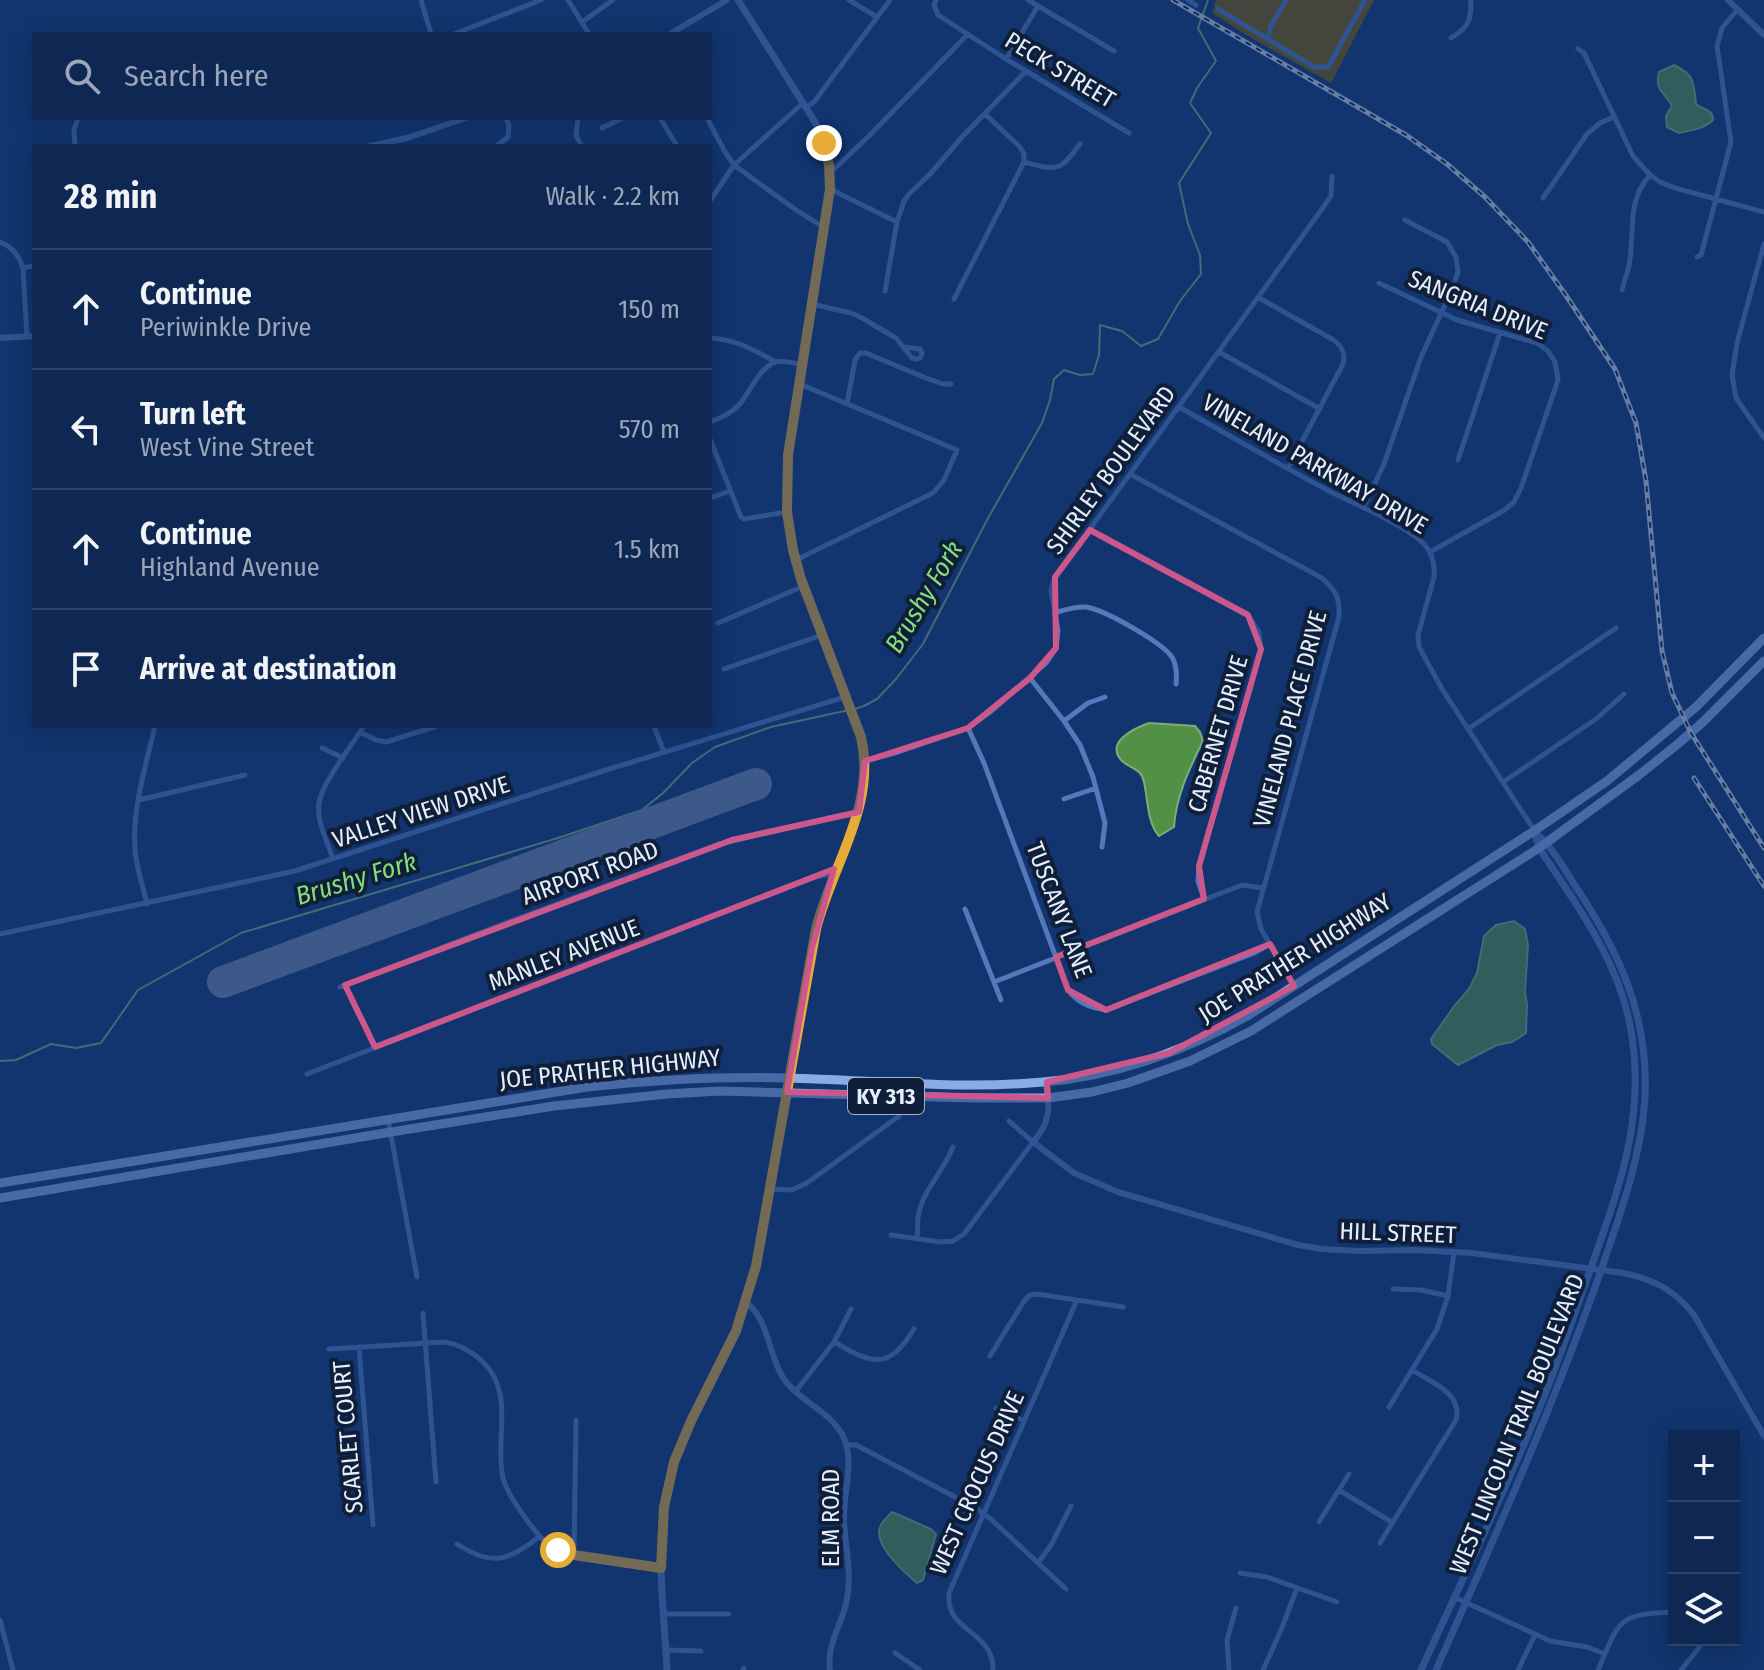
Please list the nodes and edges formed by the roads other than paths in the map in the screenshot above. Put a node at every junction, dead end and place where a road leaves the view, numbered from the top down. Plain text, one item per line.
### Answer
1 (421, 0) edge
2 (541, 0) edge
3 (568, 0) edge
4 (613, 0) edge
5 (727, 0) edge
6 (738, 0) edge
7 (849, 0) edge
8 (890, 0) edge
9 (936, 0) edge
10 (1028, 0) edge
11 (1188, 0) edge
12 (1286, 0) edge
13 (1365, 0) edge
14 (1471, 0) edge
15 (1728, 0) edge
16 (1196, 5) dead end
17 (1038, 6) junction
18 (1218, 9) dead end
19 (1737, 10) junction
20 (877, 17) junction
21 (582, 22) junction
22 (430, 32) edge
23 (459, 32) edge
24 (588, 32) edge
25 (673, 32) edge
26 (968, 34) junction
27 (1764, 35) edge
28 (1268, 38) junction
29 (1451, 38) dead end
30 (1578, 49) dead end
31 (1114, 51) dead end
32 (1006, 59) junction
33 (1026, 71) junction
34 (805, 105) junction
35 (985, 114) junction
36 (1614, 117) junction
37 (77, 120) edge
38 (454, 120) edge
39 (507, 120) edge
40 (578, 120) edge
41 (619, 120) edge
42 (661, 120) edge
43 (708, 120) edge
44 (602, 128) dead end
45 (1129, 133) dead end
46 (75, 144) edge
47 (379, 144) edge
48 (499, 144) edge
49 (580, 144) edge
50 (676, 144) edge
51 (1080, 144) dead end
52 (1024, 162) junction
53 (734, 165) junction
54 (830, 173) junction
55 (1650, 175) junction
56 (1332, 176) dead end
57 (830, 189) junction
58 (712, 197) edge
59 (1543, 198) dead end
60 (1717, 198) junction
61 (1764, 212) edge
62 (1405, 220) dead end
63 (897, 222) junction
64 (825, 228) junction
65 (0, 242) edge
66 (1764, 244) edge
67 (1697, 257) dead end
68 (32, 266) edge
69 (23, 268) junction
70 (1379, 283) dead end
71 (1622, 290) dead end
72 (885, 291) dead end
73 (1259, 298) junction
74 (954, 299) dead end
75 (812, 304) junction
76 (1442, 312) junction
77 (1500, 333) junction
78 (30, 336) edge
79 (0, 338) edge
80 (712, 338) edge
81 (904, 347) dead end
82 (1219, 352) junction
83 (776, 362) junction
84 (802, 365) junction
85 (799, 384) junction
86 (951, 384) dead end
87 (847, 404) junction
88 (1179, 407) junction
89 (1320, 409) junction
90 (712, 421) edge
91 (1764, 438) edge
92 (712, 444) edge
93 (1458, 460) dead end
94 (1288, 468) junction
95 (1130, 474) junction
96 (730, 491) junction
97 (712, 497) edge
98 (1363, 508) junction
99 (787, 512) junction
100 (1090, 530) junction
101 (1430, 552) junction
102 (796, 560) junction
103 (804, 586) junction
104 (1054, 613) junction
105 (718, 623) dead end
106 (1616, 628) dead end
107 (822, 635) junction
108 (1764, 638) edge
109 (1764, 661) edge
110 (724, 669) dead end
111 (1030, 678) junction
112 (1176, 684) dead end
113 (1624, 694) dead end
114 (1105, 697) dead end
115 (847, 700) junction
116 (1064, 721) junction
117 (155, 728) edge
118 (363, 728) edge
119 (431, 728) edge
120 (655, 728) edge
121 (968, 728) junction
122 (1468, 729) junction
123 (360, 732) junction
124 (322, 748) dead end
125 (664, 752) junction
126 (343, 758) junction
127 (865, 761) junction
128 (245, 775) dead end
129 (1503, 782) junction
130 (1096, 788) junction
131 (1064, 799) dead end
132 (139, 800) junction
133 (858, 814) junction
134 (1534, 831) junction
135 (1543, 845) junction
136 (1102, 847) dead end
137 (333, 859) junction
138 (834, 874) junction
139 (1263, 888) junction
140 (1204, 899) junction
141 (147, 904) junction
142 (965, 909) dead end
143 (0, 934) edge
144 (1270, 944) junction
145 (1056, 957) junction
146 (994, 982) junction
147 (1294, 986) junction
148 (1001, 1000) dead end
149 (375, 1047) junction
150 (307, 1074) dead end
151 (789, 1078) junction
152 (1046, 1082) junction
153 (787, 1092) junction
154 (1048, 1098) junction
155 (899, 1116) dead end
156 (388, 1118) junction
157 (1009, 1121) dead end
158 (391, 1132) junction
159 (1033, 1142) junction
160 (953, 1147) dead end
161 (0, 1183) edge
162 (771, 1189) junction
163 (0, 1198) edge
164 (891, 1235) dead end
165 (917, 1239) junction
166 (1454, 1252) junction
167 (1591, 1269) junction
168 (1600, 1270) junction
169 (417, 1277) dead end
170 (1393, 1289) dead end
171 (1448, 1296) junction
172 (1077, 1300) junction
173 (746, 1303) junction
174 (1123, 1307) dead end
175 (851, 1309) dead end
176 (423, 1313) dead end
177 (914, 1329) dead end
178 (834, 1342) junction
179 (425, 1343) junction
180 (359, 1347) junction
181 (329, 1349) dead end
182 (990, 1356) dead end
183 (1412, 1370) junction
184 (796, 1391) junction
185 (1389, 1407) dead end
186 (996, 1408) dead end
187 (576, 1420) dead end
188 (1024, 1421) junction
189 (1764, 1436) edge
190 (846, 1445) junction
191 (1349, 1474) dead end
192 (436, 1482) dead end
193 (1339, 1490) junction
194 (1071, 1506) dead end
195 (983, 1513) junction
196 (1319, 1522) dead end
197 (1393, 1523) junction
198 (373, 1525) dead end
199 (540, 1536) junction
200 (1380, 1543) dead end
201 (457, 1544) dead end
202 (574, 1555) junction
203 (1038, 1563) junction
204 (661, 1568) junction
205 (1240, 1573) dead end
206 (1297, 1588) junction
207 (1066, 1589) dead end
208 (1454, 1597) junction
209 (1337, 1602) dead end
210 (1466, 1603) junction
211 (1236, 1608) dead end
212 (1668, 1612) edge
213 (663, 1614) junction
214 (729, 1614) dead end
215 (0, 1620) edge
216 (1535, 1635) junction
217 (1700, 1646) edge
218 (666, 1650) junction
219 (701, 1651) dead end
220 (895, 1653) dead end
221 (1605, 1654) junction
222 (13, 1670) edge
223 (667, 1670) edge
224 (830, 1670) edge
225 (920, 1670) edge
226 (993, 1670) edge
227 (1229, 1670) edge
228 (1263, 1670) edge
229 (1421, 1670) edge
230 (1436, 1670) edge
231 (1518, 1670) edge
232 (1598, 1670) edge
233 (1681, 1670) edge

1 - 22 street
2 - 23 street
3 - 21 street
4 - 21 street
5 - 25 street
6 - 34 main road
7 - 20 street
8 - 20 street
9 - 26 street, PECK STREET
10 - 17 street
11 - 16 street
12 - 28 street
13 - 28 street
14 - 29 street
15 - 19 street
17 - 31 street
17 - 32 street
18 - 28 street
19 - 27 street
19 - 60 street
20 - 34 street
21 - 24 street
26 - 32 street, PECK STREET
26 - 54 street
30 - 36 street
32 - 33 street, PECK STREET
33 - 35 street
33 - 45 street, PECK STREET
34 - 53 street
34 - 54 main road
35 - 52 street
35 - 63 street
36 - 55 street
36 - 59 street
37 - 46 street
38 - 47 street
39 - 48 street
40 - 49 street
41 - 44 street
42 - 50 street
43 - 53 street
51 - 52 street
52 - 74 street
53 - 58 street
53 - 64 street
54 - 57 main road
55 - 60 street
55 - 71 street
56 - 73 street, SHIRLEY BOULEVARD
57 - 63 street
57 - 64 main road
60 - 61 street
60 - 67 street
62 - 76 street
63 - 72 street
64 - 75 main road
65 - 69 street
66 - 91 street
68 - 69 street
69 - 78 street
70 - 76 street, SANGRIA DRIVE
73 - 82 street, SHIRLEY BOULEVARD
73 - 89 street
75 - 81 street
75 - 84 main road
76 - 77 street, SANGRIA DRIVE
76 - 98 street
77 - 93 street
77 - 101 street, SANGRIA DRIVE
78 - 79 street
80 - 83 street
82 - 88 street, SHIRLEY BOULEVARD
82 - 89 street
83 - 84 street
83 - 90 street
84 - 85 main road
85 - 87 street
85 - 99 main road
86 - 87 street
87 - 102 street
88 - 94 street, VINELAND PARKWAY DRIVE
88 - 95 street, SHIRLEY BOULEVARD
89 - 94 street
92 - 96 street
94 - 98 street, VINELAND PARKWAY DRIVE
95 - 100 street, SHIRLEY BOULEVARD
95 - 139 street, VINELAND PLACE DRIVE
96 - 97 street
96 - 99 street
98 - 101 street, VINELAND PARKWAY DRIVE
99 - 102 main road
100 - 104 street, SHIRLEY BOULEVARD
100 - 140 street, CABERNET DRIVE
101 - 122 street, VINELAND PARKWAY DRIVE
102 - 103 main road
103 - 105 street
103 - 107 main road
104 - 111 street, SHIRLEY BOULEVARD
104 - 112 street
106 - 122 street
107 - 110 street
107 - 115 main road
108 - 134 highway, JOE PRATHER HIGHWAY / KY 313
109 - 135 highway, JOE PRATHER HIGHWAY / KY 313
111 - 116 street
111 - 121 street, SHIRLEY BOULEVARD
113 - 129 street
114 - 116 street
115 - 125 street, VALLEY VIEW DRIVE
115 - 127 main road
116 - 130 street
117 - 132 street
118 - 123 street
119 - 123 street
120 - 125 street
121 - 127 street, SHIRLEY BOULEVARD
121 - 145 street, TUSCANY LANE
122 - 129 street, VINELAND PARKWAY DRIVE
123 - 126 street
124 - 126 street
125 - 137 street, VALLEY VIEW DRIVE
126 - 137 street
127 - 133 main road
128 - 132 street
129 - 134 street, VINELAND PARKWAY DRIVE
130 - 131 street
130 - 136 street
132 - 141 street
133 - 138 main road
133 - 149 street, AIRPORT ROAD
134 - 135 main road, WEST LINCOLN TRAIL BOULEVARD
134 - 147 highway, JOE PRATHER HIGHWAY / KY 313
135 - 154 highway, JOE PRATHER HIGHWAY / KY 313
135 - 167 main road, WEST LINCOLN TRAIL BOULEVARD
135 - 168 main road, WEST LINCOLN TRAIL BOULEVARD
137 - 141 street, VALLEY VIEW DRIVE
138 - 149 street, MANLEY AVENUE
138 - 151 main road
139 - 140 street
139 - 144 street, VINELAND PLACE DRIVE
140 - 145 street
141 - 143 street, VALLEY VIEW DRIVE
142 - 146 street
144 - 145 street, TUSCANY LANE
144 - 147 street, VINELAND PLACE DRIVE
145 - 146 street
146 - 148 street
147 - 152 highway, JOE PRATHER HIGHWAY / KY 313
149 - 150 street, MANLEY AVENUE
151 - 152 highway, JOE PRATHER HIGHWAY / KY 313
151 - 153 main road
151 - 156 highway, JOE PRATHER HIGHWAY / KY 313
152 - 154 street
153 - 154 highway, JOE PRATHER HIGHWAY / KY 313
153 - 158 highway, JOE PRATHER HIGHWAY / KY 313
153 - 162 main road
154 - 159 street
155 - 162 street
156 - 158 street
156 - 161 highway, JOE PRATHER HIGHWAY / KY 313
157 - 159 street
158 - 163 highway, JOE PRATHER HIGHWAY / KY 313
158 - 169 street
159 - 165 street
159 - 166 street, HILL STREET
160 - 165 street
162 - 173 main road
164 - 165 street
166 - 167 street, HILL STREET
166 - 171 street
167 - 168 street, HILL STREET
167 - 208 main road, WEST LINCOLN TRAIL BOULEVARD
168 - 189 street, HILL STREET
168 - 210 main road, WEST LINCOLN TRAIL BOULEVARD
170 - 171 street
171 - 183 street
172 - 174 street
172 - 182 street
172 - 188 street, WEST CROCUS DRIVE
173 - 184 street, ELM ROAD
173 - 204 main road
175 - 178 street
176 - 179 street
177 - 178 street
178 - 184 street
179 - 180 street
179 - 192 street
179 - 199 street
180 - 181 street
180 - 198 street, SCARLET COURT
183 - 185 street
183 - 197 street
184 - 190 street, ELM ROAD
186 - 188 street
187 - 202 street
188 - 195 street, WEST CROCUS DRIVE
190 - 195 street
190 - 224 street, ELM ROAD
191 - 193 street
193 - 196 street
193 - 197 street
194 - 203 street
195 - 203 street
195 - 226 street, WEST CROCUS DRIVE
197 - 200 street
199 - 201 street
199 - 202 street
202 - 204 street
203 - 207 street
204 - 213 main road
205 - 206 street
206 - 209 street
206 - 228 street
208 - 210 street
208 - 229 main road, WEST LINCOLN TRAIL BOULEVARD
210 - 216 street
210 - 230 main road, WEST LINCOLN TRAIL BOULEVARD
211 - 227 street
212 - 221 street
213 - 214 street
213 - 218 main road
215 - 222 street
216 - 221 street
216 - 231 street
217 - 233 street
218 - 219 street
218 - 223 main road
220 - 225 street
221 - 232 street

